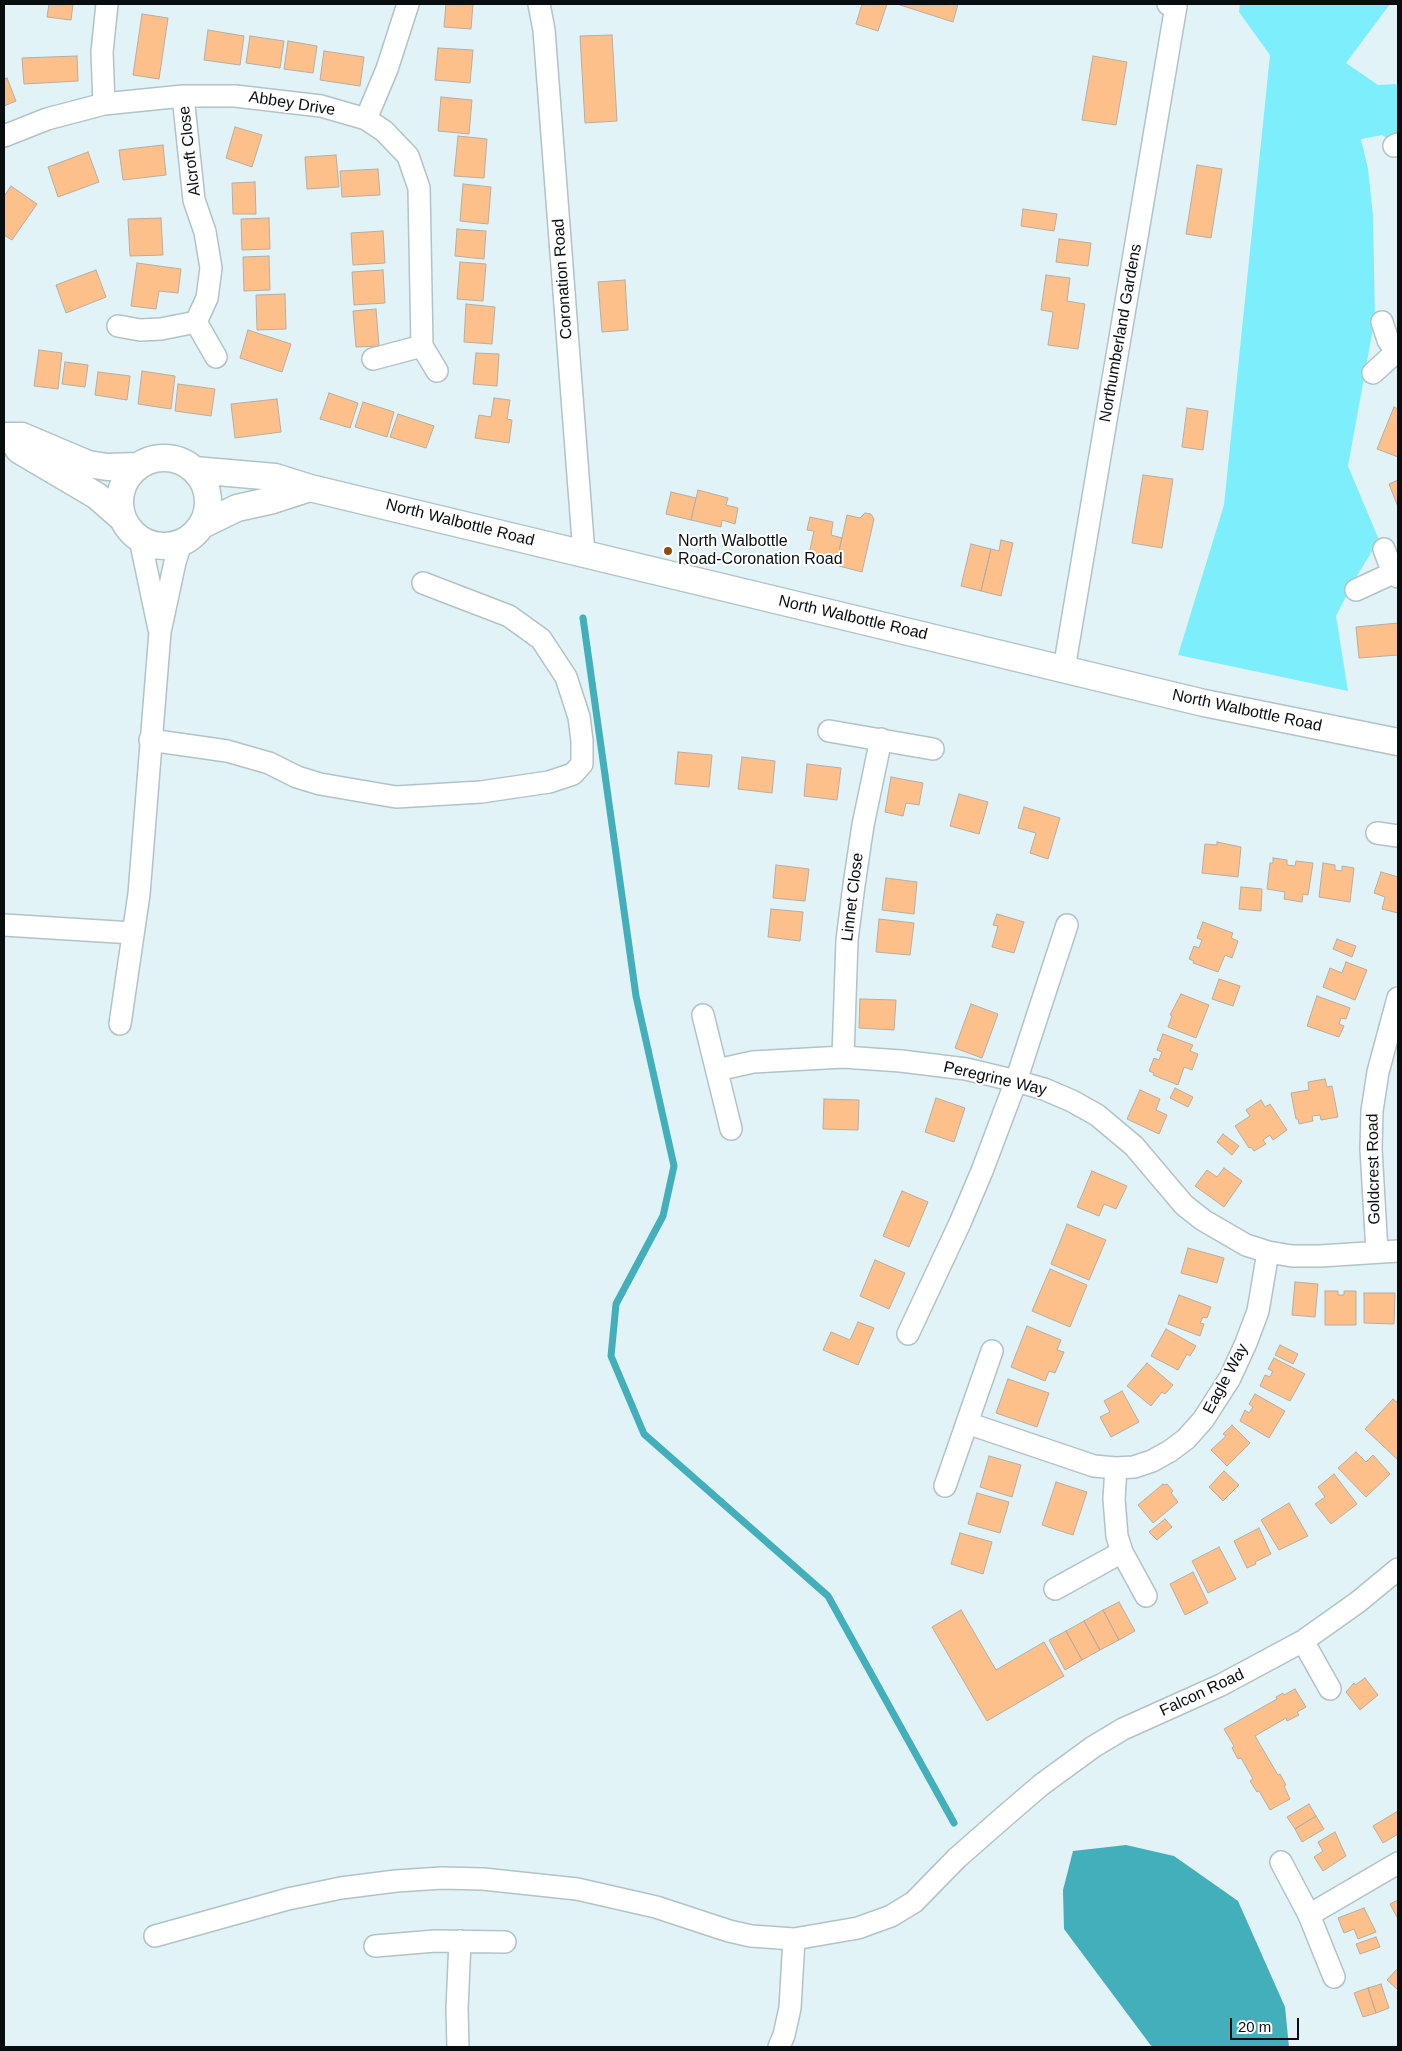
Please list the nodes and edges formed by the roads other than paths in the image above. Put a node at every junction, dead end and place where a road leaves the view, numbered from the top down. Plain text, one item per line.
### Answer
1 (107, 4) edge
2 (408, 4) edge
3 (539, 4) edge
4 (1168, 4) edge
5 (183, 96) junction
6 (104, 104) junction
7 (366, 119) junction
8 (4, 136) edge
9 (196, 322) junction
10 (1382, 322) dead end
11 (118, 326) dead end
12 (422, 346) junction
13 (1397, 353) edge
14 (216, 357) dead end
15 (373, 359) dead end
16 (437, 371) dead end
17 (1373, 373) dead end
18 (7, 437) edge
19 (138, 466) junction
20 (194, 470) junction
21 (310, 488) junction
22 (122, 518) junction
23 (202, 524) junction
24 (140, 540) junction
25 (181, 543) junction
26 (1384, 548) dead end
27 (584, 554) junction
28 (1396, 575) edge
29 (423, 583) dead end
30 (1356, 590) dead end
31 (160, 632) junction
32 (1064, 669) junction
33 (829, 731) dead end
34 (881, 739) junction
35 (150, 740) junction
36 (1398, 742) edge
37 (933, 750) dead end
38 (1377, 834) dead end
39 (1398, 836) edge
40 (4, 925) edge
41 (1067, 925) dead end
42 (133, 934) junction
43 (1398, 998) edge
44 (703, 1015) dead end
45 (120, 1024) dead end
46 (843, 1057) junction
47 (717, 1070) junction
48 (1016, 1081) junction
49 (731, 1129) dead end
50 (1398, 1251) edge
51 (1268, 1252) junction
52 (1377, 1252) junction
53 (908, 1334) dead end
54 (992, 1351) dead end
55 (967, 1423) junction
56 (1116, 1468) junction
57 (945, 1486) dead end
58 (1122, 1552) junction
59 (1398, 1569) edge
60 (1055, 1589) dead end
61 (1146, 1596) dead end
62 (1304, 1641) junction
63 (1330, 1689) dead end
64 (1281, 1862) dead end
65 (1398, 1864) edge
66 (1309, 1915) junction
67 (155, 1936) dead end
68 (794, 1939) junction
69 (460, 1941) junction
70 (505, 1942) dead end
71 (375, 1946) dead end
72 (1334, 1977) dead end
73 (458, 2047) edge
74 (779, 2047) edge

1 - 6 street
2 - 7 street
3 - 27 street, Coronation Road
4 - 32 street, Northumberland Gardens
5 - 6 street, Abbey Drive
5 - 7 street, Abbey Drive
5 - 9 street, Alcroft Close
6 - 8 street, Abbey Drive
7 - 12 street, Abbey Drive
9 - 11 street
9 - 14 street
10 - 13 street
12 - 15 street
12 - 16 street, Abbey Drive
13 - 17 street
18 - 19 street, North Walbottle Road
18 - 22 street, North Walbottle Road
19 - 20 street, North Walbottle Road
19 - 22 street
20 - 21 street, North Walbottle Road
20 - 23 street
21 - 23 street
21 - 27 street, North Walbottle Road
22 - 24 street, North Walbottle Road
23 - 25 street
24 - 25 street
24 - 31 street
25 - 31 street
26 - 28 street
27 - 32 street, North Walbottle Road
28 - 30 street
29 - 35 street
31 - 35 street
32 - 36 street, North Walbottle Road
33 - 34 street
34 - 37 street
34 - 46 street, Linnet Close
35 - 42 street
38 - 39 street
40 - 42 street
41 - 48 street
42 - 45 street
43 - 52 street, Goldcrest Road
44 - 47 street
46 - 47 street, Peregrine Way
46 - 48 street, Peregrine Way
47 - 49 street
48 - 51 street, Peregrine Way
48 - 53 street
50 - 52 street, Peregrine Way
51 - 52 street, Peregrine Way
51 - 56 street, Eagle Way
54 - 55 street
55 - 56 street, Eagle Way
55 - 57 street
56 - 58 street
58 - 60 street
58 - 61 street
59 - 62 street, Falcon Road
62 - 63 street
62 - 68 street, Falcon Road
64 - 66 street
65 - 66 street
66 - 72 street
67 - 68 street, Falcon Road
68 - 74 street
69 - 70 street
69 - 71 street
69 - 73 street

